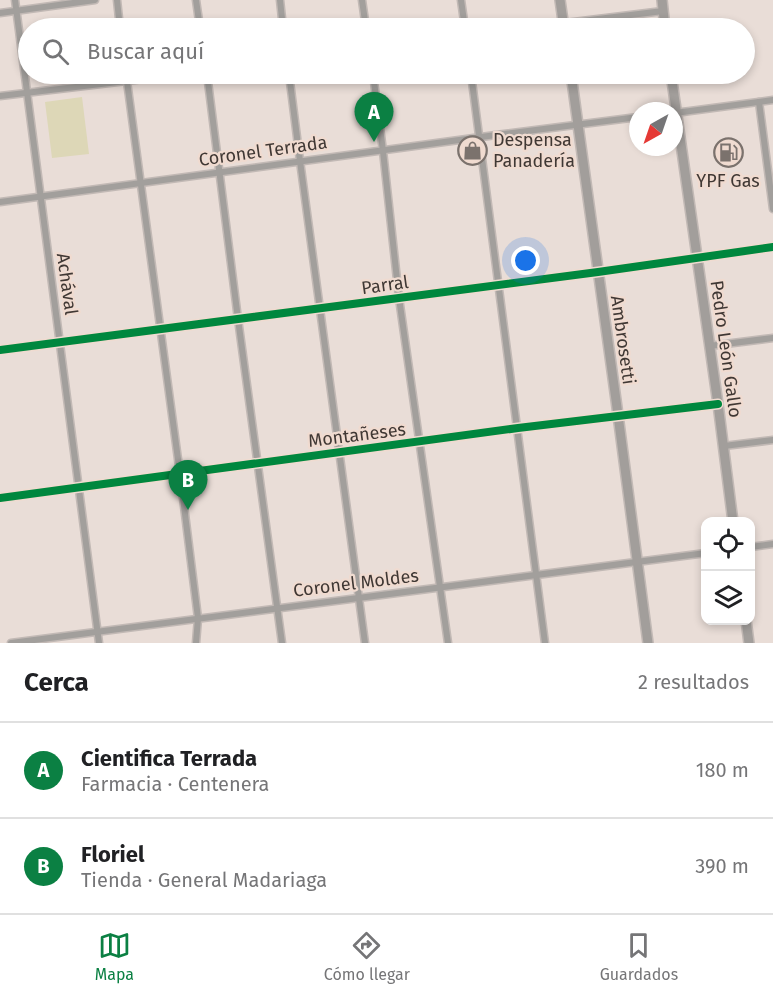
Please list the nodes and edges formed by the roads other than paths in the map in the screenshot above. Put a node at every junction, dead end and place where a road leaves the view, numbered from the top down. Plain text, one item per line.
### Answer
1 (15, 0) edge
2 (95, 0) edge
3 (117, 0) edge
4 (196, 0) edge
5 (280, 0) edge
6 (362, 0) edge
7 (461, 0) edge
8 (560, 0) edge
9 (662, 0) edge
10 (16, 10) junction
11 (663, 10) junction
12 (0, 13) edge
13 (119, 18) edge
14 (199, 18) edge
15 (282, 18) edge
16 (365, 18) edge
17 (464, 18) edge
18 (563, 18) edge
19 (614, 18) edge
20 (664, 18) edge
21 (18, 25) edge
22 (26, 84) edge
23 (83, 84) edge
24 (128, 84) edge
25 (208, 84) edge
26 (290, 84) edge
27 (374, 84) edge
28 (472, 84) edge
29 (572, 84) edge
30 (672, 84) edge
31 (27, 93) junction
32 (0, 96) edge
33 (773, 100) edge
34 (674, 102) edge
35 (759, 102) junction
36 (683, 112) edge
37 (629, 118) edge
38 (578, 124) junction
39 (480, 137) junction
40 (383, 151) junction
41 (681, 156) edge
42 (300, 161) junction
43 (220, 172) junction
44 (141, 182) junction
45 (40, 196) junction
46 (0, 202) edge
47 (773, 209) edge
48 (773, 247) edge
49 (696, 258) junction
50 (598, 272) junction
51 (498, 285) junction
52 (399, 298) junction
53 (320, 309) junction
54 (238, 319) junction
55 (161, 329) junction
56 (773, 338) edge
57 (60, 342) junction
58 (709, 346) junction
59 (0, 350) edge
60 (718, 404) junction
61 (618, 417) junction
62 (518, 428) junction
63 (773, 440) edge
64 (420, 442) junction
65 (724, 446) junction
66 (339, 452) junction
67 (257, 463) junction
68 (180, 474) junction
69 (79, 487) junction
70 (0, 498) edge
71 (732, 517) edge
72 (773, 544) edge
73 (755, 546) edge
74 (701, 553) edge
75 (637, 561) junction
76 (537, 574) junction
77 (440, 588) junction
78 (359, 597) junction
79 (278, 608) junction
80 (198, 618) junction
81 (746, 625) edge
82 (98, 632) junction
83 (11, 643) edge
84 (99, 643) edge
85 (196, 643) edge
86 (282, 643) edge
87 (365, 643) edge
88 (447, 643) edge
89 (545, 643) edge
90 (648, 643) edge
91 (748, 643) edge

1 - 10 street, Achával
2 - 10 street
3 - 13 street
4 - 14 street
5 - 15 street
6 - 16 street
7 - 17 street
8 - 18 street
9 - 11 street
10 - 12 street
10 - 21 street, Achával
11 - 19 street
11 - 20 street
22 - 31 street, Achával
23 - 31 street
24 - 44 street
25 - 43 street
26 - 42 street
27 - 40 street
28 - 39 street
29 - 38 street, Ambrosetti
30 - 34 street, Pedro León Gallo
31 - 32 street
31 - 45 street, Achával
33 - 35 street
35 - 36 street
35 - 47 street
37 - 38 street, Coronel Terrada
38 - 39 street, Coronel Terrada
38 - 50 street, Ambrosetti
39 - 40 street, Coronel Terrada
39 - 51 street
40 - 42 street, Coronel Terrada
40 - 52 street
41 - 49 street, Pedro León Gallo
42 - 43 street, Coronel Terrada
42 - 53 street
43 - 44 street, Coronel Terrada
43 - 54 street
44 - 45 street, Coronel Terrada
44 - 55 street
45 - 46 street, Coronel Terrada
45 - 57 street, Achával
48 - 49 street, Parral
49 - 50 street, Parral
49 - 58 street, Pedro León Gallo
50 - 51 street, Parral
50 - 61 street, Ambrosetti
51 - 52 street, Parral
51 - 62 street
52 - 53 street, Parral
52 - 64 street
53 - 54 street, Parral
53 - 66 street
54 - 55 street, Parral
54 - 67 street
55 - 57 street, Parral
55 - 68 street
56 - 58 street
57 - 59 street, Parral
57 - 69 street, Achával
58 - 60 street, Pedro León Gallo
60 - 61 street, Montañeses
60 - 65 street, Pedro León Gallo
61 - 62 street, Montañeses
61 - 75 street, Ambrosetti
62 - 64 street, Montañeses
62 - 76 street
63 - 65 street
64 - 66 street, Montañeses
64 - 77 street
65 - 71 street, Pedro León Gallo
66 - 67 street, Montañeses
66 - 78 street
67 - 68 street, Montañeses
67 - 79 street
68 - 69 street, Montañeses
68 - 80 street
69 - 70 street, Montañeses
69 - 82 street, Achával
72 - 73 street
74 - 75 street, Coronel Moldes
75 - 76 street, Coronel Moldes
75 - 90 street, Ambrosetti
76 - 77 street, Coronel Moldes
76 - 89 street
77 - 78 street, Coronel Moldes
77 - 88 street
78 - 79 street, Coronel Moldes
78 - 87 street
79 - 80 street, Coronel Moldes
79 - 86 street
80 - 82 street, Coronel Moldes
80 - 85 street
81 - 91 street
82 - 83 street, Coronel Moldes
82 - 84 street, Achával

